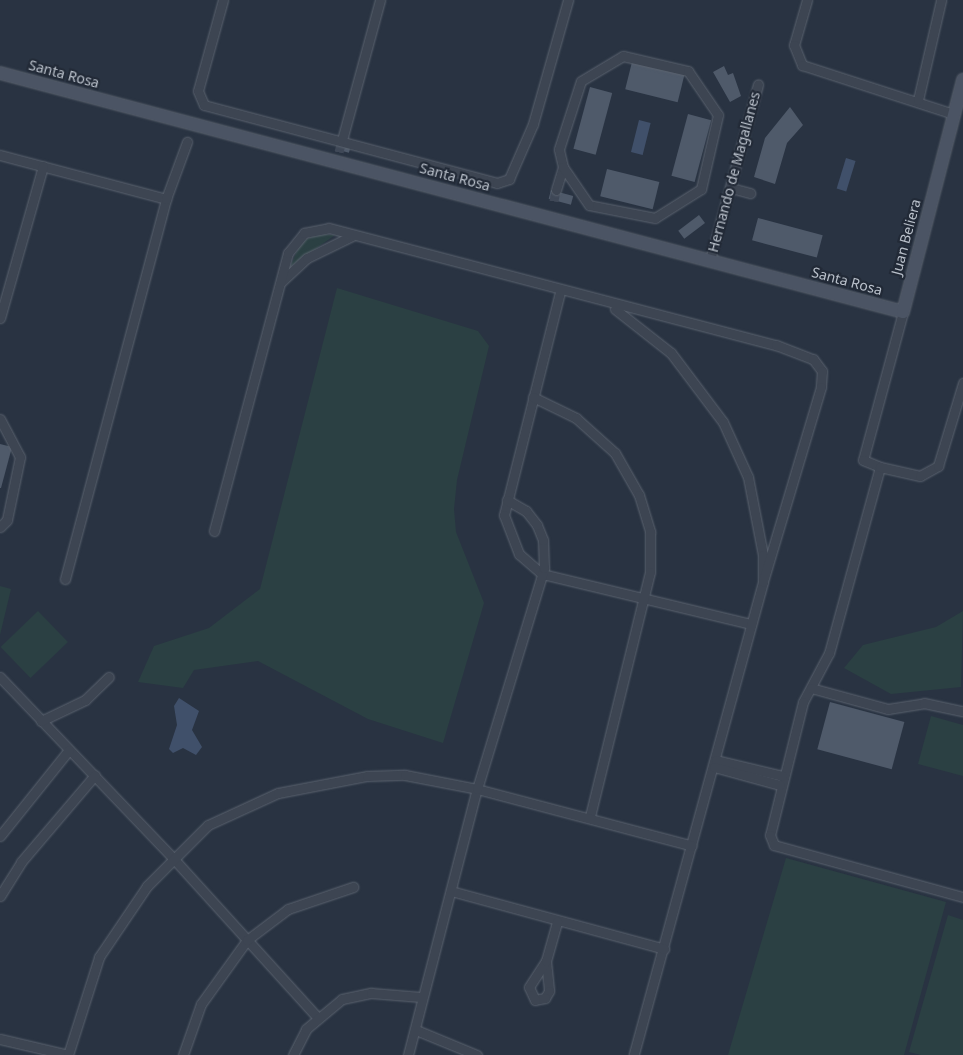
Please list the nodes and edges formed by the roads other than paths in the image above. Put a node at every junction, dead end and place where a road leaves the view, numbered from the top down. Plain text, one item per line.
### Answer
1 (380, 0) edge
2 (568, 0) edge
3 (808, 0) edge
4 (941, 0) edge
5 (222, 1) edge
6 (0, 73) edge
7 (963, 80) edge
8 (758, 84) dead end
9 (918, 100) junction
10 (954, 114) junction
11 (342, 140) junction
12 (187, 142) dead end
13 (0, 155) edge
14 (43, 166) junction
15 (563, 167) junction
16 (731, 188) junction
17 (556, 190) tunnel mouth
18 (750, 193) dead end
19 (166, 199) junction
20 (354, 235) junction
21 (710, 260) junction
22 (279, 284) junction
23 (560, 292) junction
24 (606, 304) junction
25 (902, 312) junction
26 (0, 318) edge
27 (963, 384) edge
28 (532, 396) junction
29 (0, 419) edge
30 (880, 467) junction
31 (506, 500) junction
32 (0, 527) edge
33 (214, 530) dead end
34 (542, 574) junction
35 (65, 579) dead end
36 (763, 582) junction
37 (645, 596) junction
38 (751, 624) junction
39 (109, 677) dead end
40 (0, 678) edge
41 (811, 688) junction
42 (963, 711) edge
43 (41, 721) junction
44 (69, 750) junction
45 (715, 764) junction
46 (95, 775) junction
47 (781, 781) junction
48 (477, 789) junction
49 (590, 817) junction
50 (0, 836) edge
51 (692, 846) junction
52 (173, 858) junction
53 (353, 887) dead end
54 (451, 891) junction
55 (0, 896) edge
56 (963, 897) edge
57 (557, 922) junction
58 (247, 940) junction
59 (664, 949) junction
60 (546, 961) dead end
61 (421, 997) junction
62 (317, 1017) junction
63 (416, 1030) junction
64 (0, 1039) edge
65 (183, 1055) edge
66 (293, 1055) edge
67 (408, 1055) edge
68 (477, 1055) edge
69 (634, 1055) edge

1 - 11 street
2 - 11 street
3 - 9 street
4 - 9 street
5 - 11 street
6 - 21 street, Santa Rosa
7 - 10 street, Juan Beliera
8 - 16 street, Hernando de Magallanes
9 - 10 street
10 - 25 street, Juan Beliera
12 - 19 street
13 - 14 street
14 - 19 street
14 - 26 street
15 - 15 street
15 - 17 street
16 - 18 street
16 - 21 street, Hernando de Magallanes
19 - 35 street
20 - 22 street
20 - 22 street
20 - 23 street
21 - 25 street, Santa Rosa
22 - 33 street
23 - 24 street
23 - 28 street
24 - 36 street
24 - 36 street
25 - 30 street, Juan Beliera
27 - 30 street
28 - 31 street
28 - 37 street
29 - 32 street
30 - 41 street
31 - 34 street
31 - 34 street
34 - 37 street
34 - 48 street
36 - 38 street
37 - 38 street
37 - 49 street
38 - 45 street
39 - 43 street
40 - 43 street
41 - 42 street
41 - 47 street
43 - 44 street
44 - 46 street
44 - 50 street
45 - 47 street
45 - 51 street
46 - 52 street
46 - 55 street
47 - 56 street
48 - 49 street
48 - 52 street
48 - 54 street
49 - 51 street
51 - 59 street
52 - 58 street
52 - 64 street
53 - 58 street
54 - 57 street
54 - 61 street
57 - 59 street
57 - 60 street
58 - 62 street
58 - 65 street
59 - 69 street
61 - 62 street
61 - 63 street
62 - 66 street
63 - 67 street
63 - 68 street

